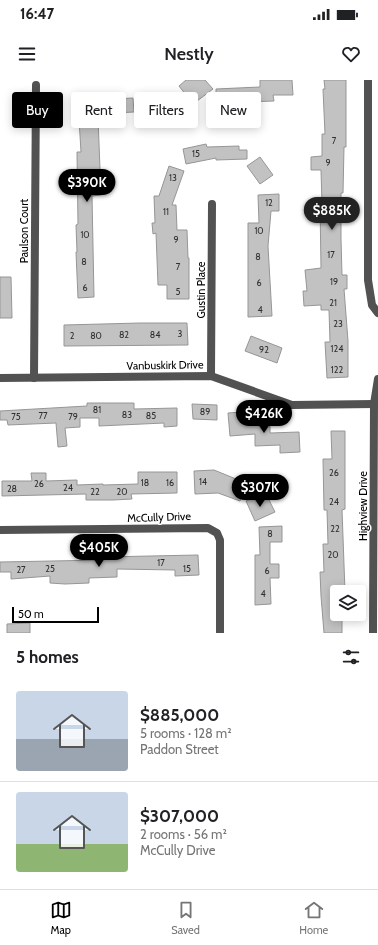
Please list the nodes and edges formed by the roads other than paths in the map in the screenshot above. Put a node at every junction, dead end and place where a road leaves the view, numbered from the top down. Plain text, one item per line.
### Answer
1 (368, 80) edge
2 (36, 85) dead end
3 (212, 204) dead end
4 (378, 313) edge
5 (211, 376) junction
6 (0, 378) edge
7 (34, 378) junction
8 (378, 379) edge
9 (374, 404) junction
10 (0, 530) edge
11 (220, 633) edge
12 (373, 633) edge

1 - 4 street
2 - 7 street, Paulson Court
3 - 5 street, Gustin Place
5 - 7 street, Vanbuskirk Drive
5 - 9 street, Vanbuskirk Drive
6 - 7 street, Vanbuskirk Drive
8 - 9 street, Highview Drive
9 - 12 street, Highview Drive
10 - 11 street, McCully Drive

